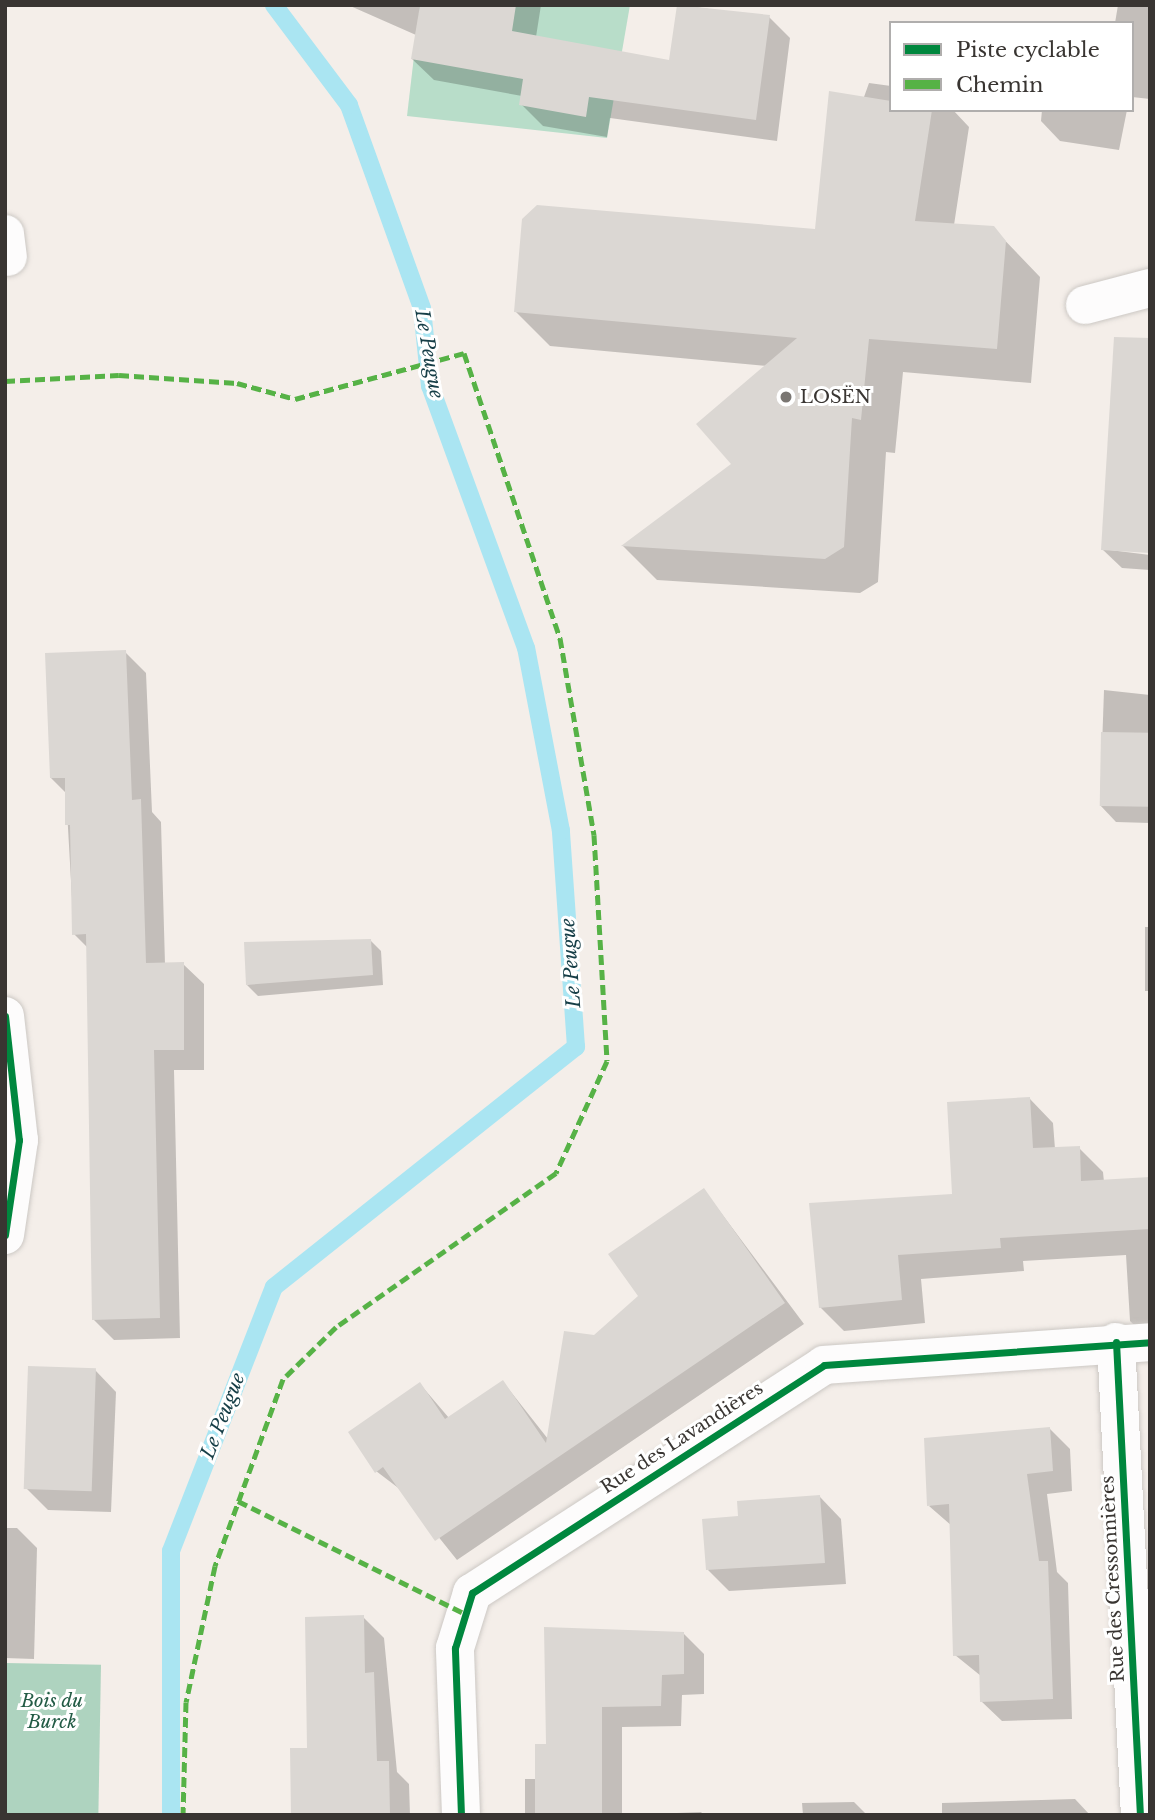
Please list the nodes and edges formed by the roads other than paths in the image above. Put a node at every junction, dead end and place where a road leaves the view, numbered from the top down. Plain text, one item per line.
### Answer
1 (1150, 288) edge
2 (1085, 305) dead end
3 (5, 1016) edge
4 (5, 1235) edge
5 (1133, 1342) edge
6 (461, 1815) edge
7 (1140, 1815) edge

1 - 2 street
3 - 4 street
5 - 6 street, Rue des Lavandières
5 - 7 street, Rue des Cressonnières

